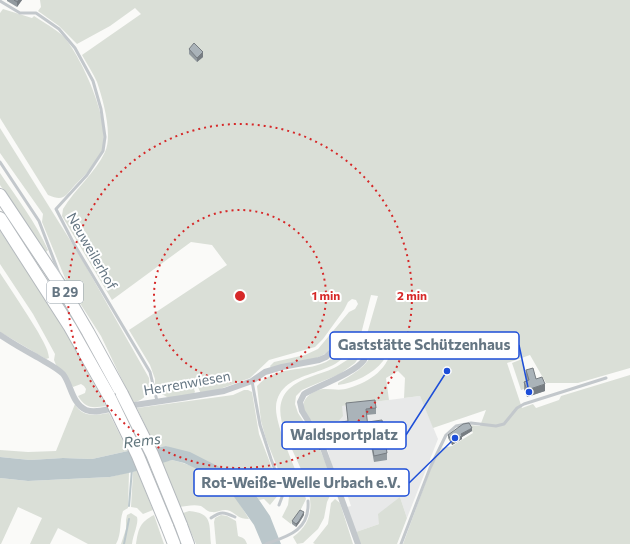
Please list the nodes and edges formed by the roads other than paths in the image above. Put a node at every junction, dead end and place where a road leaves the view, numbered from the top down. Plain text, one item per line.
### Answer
1 (0, 1) edge
2 (0, 162) edge
3 (0, 195) edge
4 (0, 218) edge
5 (64, 291) junction
6 (0, 335) edge
7 (606, 378) dead end
8 (252, 381) junction
9 (157, 401) junction
10 (308, 501) dead end
11 (279, 505) dead end
12 (235, 517) dead end
13 (211, 518) dead end
14 (174, 544) edge
15 (188, 544) edge
16 (266, 544) edge
17 (358, 544) edge
18 (401, 544) edge

1 - 9 lane, Neuweilerhof
2 - 5 lane
3 - 5 highway, B 29
4 - 14 highway, B 29, bridge
5 - 15 highway, B 29, bridge
6 - 9 street, Herrenwiesen
7 - 18 lane
8 - 9 street, Herrenwiesen
8 - 11 lane
8 - 17 street, Herrenwiesen
10 - 16 lane
12 - 13 lane

